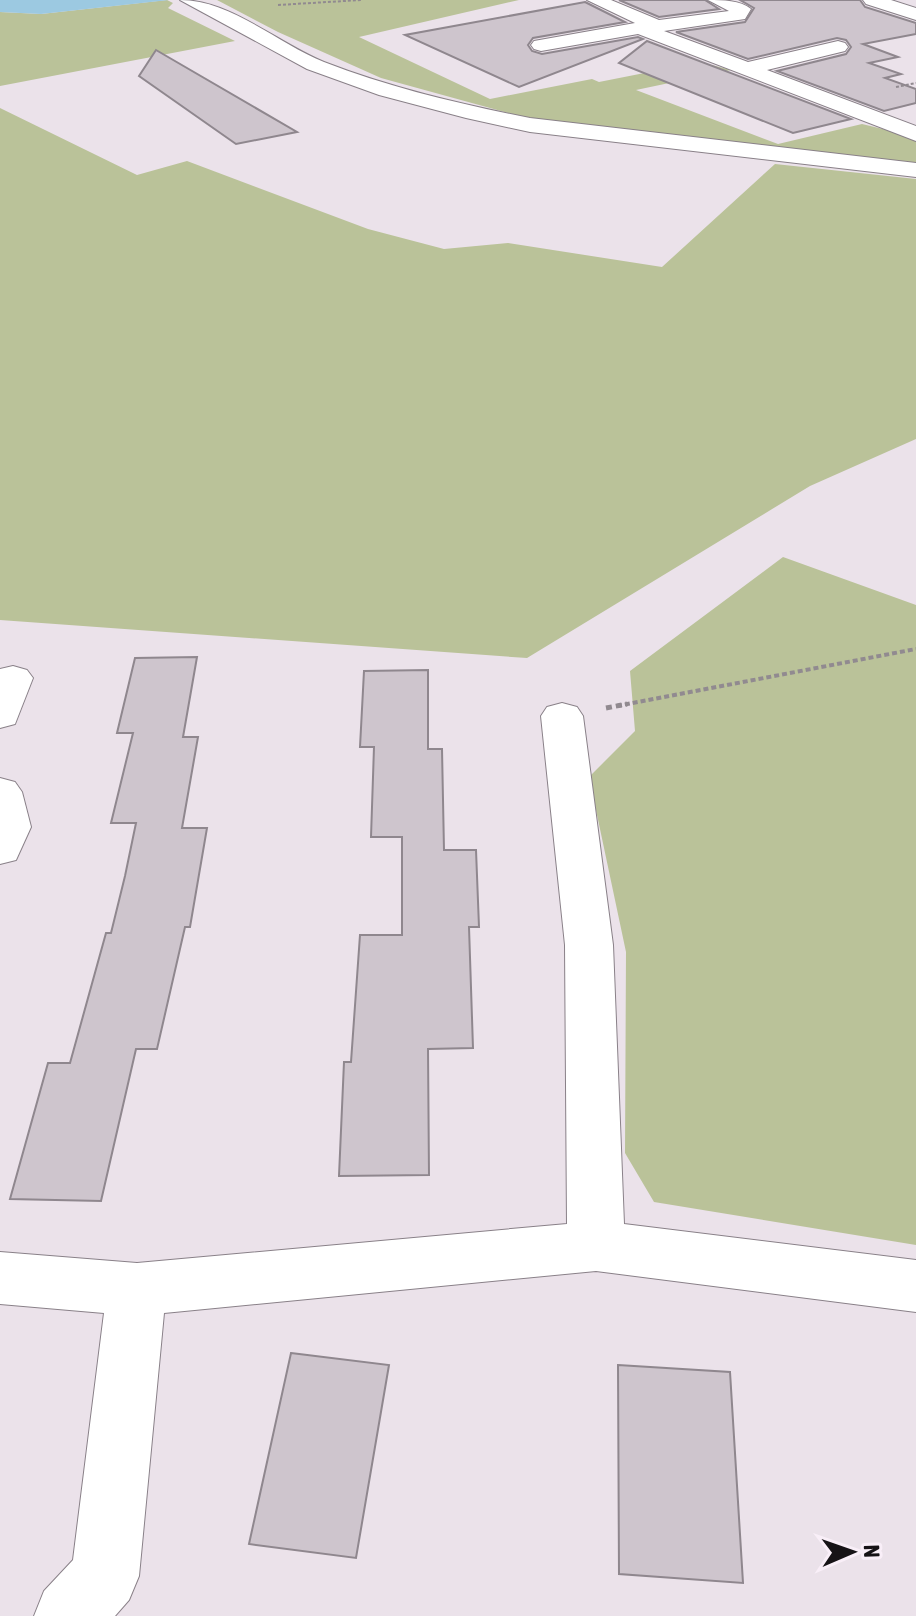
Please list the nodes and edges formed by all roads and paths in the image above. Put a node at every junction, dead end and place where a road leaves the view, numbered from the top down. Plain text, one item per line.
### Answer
1 (189, 0) edge
2 (361, 0) edge
3 (596, 0) edge
4 (717, 0) edge
5 (872, 0) edge
6 (277, 6) dead end
7 (911, 10) edge
8 (649, 27) junction
9 (541, 45) dead end
10 (838, 47) dead end
11 (745, 69) junction
12 (916, 134) edge
13 (916, 170) edge
14 (916, 649) edge
15 (562, 716) joint
16 (0, 792) edge
17 (0, 849) edge
18 (596, 1246) junction
19 (0, 1278) edge
20 (916, 1286) edge
21 (137, 1289) junction
22 (69, 1616) edge

1 - 13 street
2 - 6 path
3 - 8 street
4 - 8 street
5 - 7 street
8 - 9 street
8 - 11 street
10 - 11 street
11 - 12 street
14 - 15 path
15 - 18 street
16 - 17 street
18 - 20 street
18 - 21 street
19 - 21 street
21 - 22 street

